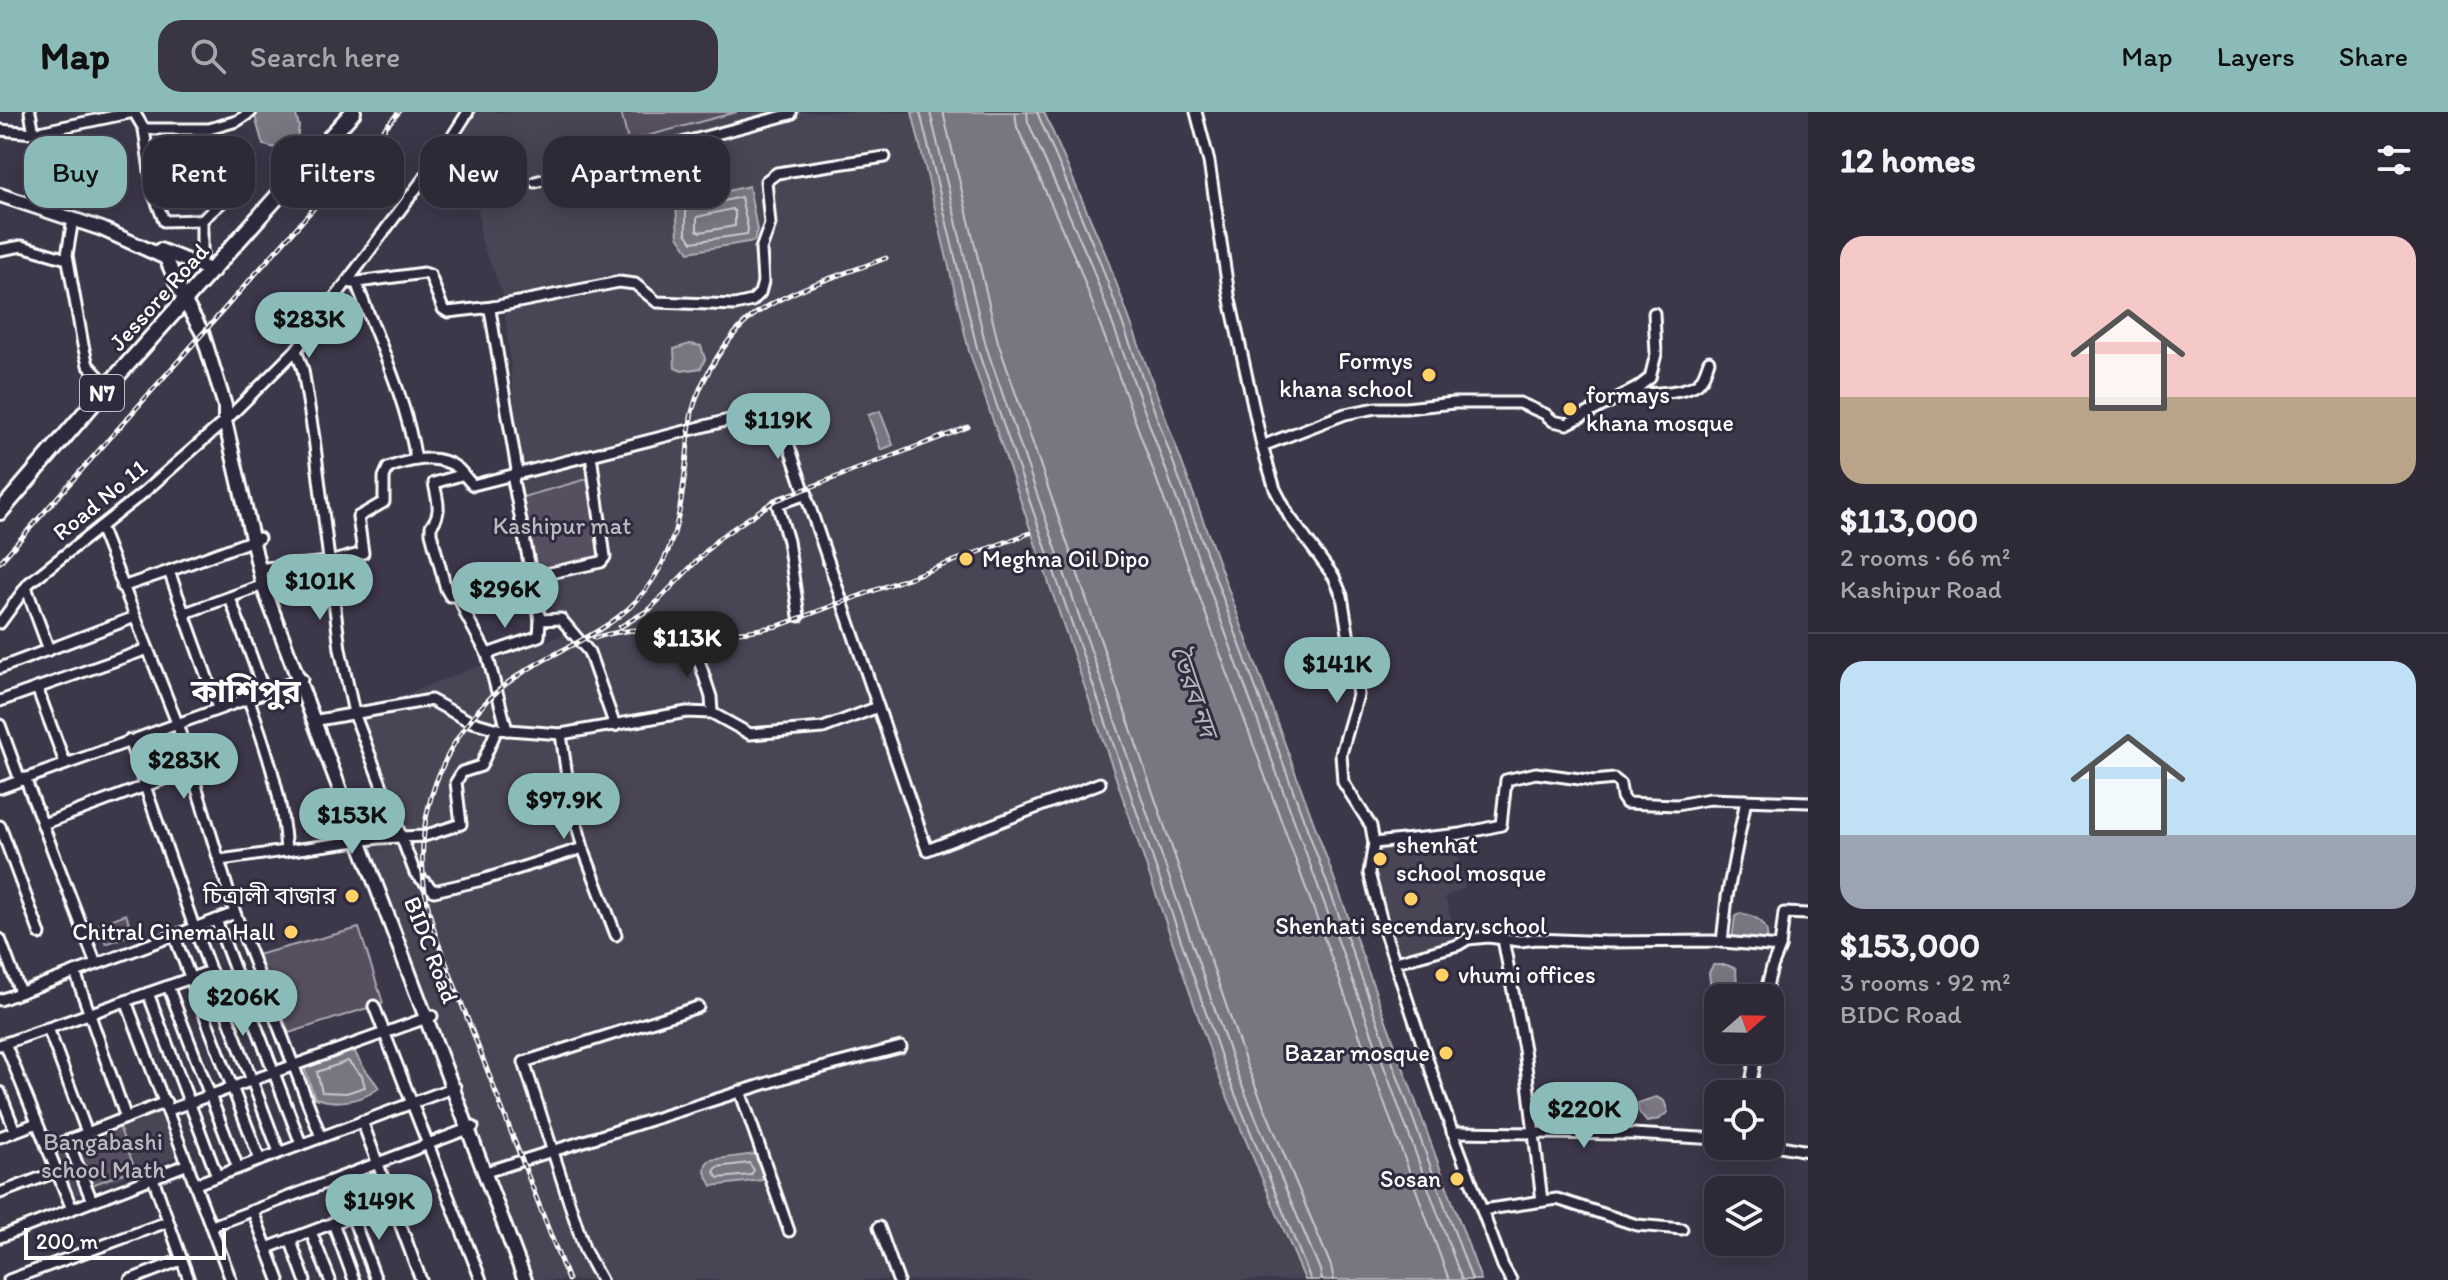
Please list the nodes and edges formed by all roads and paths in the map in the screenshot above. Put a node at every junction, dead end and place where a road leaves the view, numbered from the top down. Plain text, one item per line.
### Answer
1 (30, 112) edge
2 (134, 112) edge
3 (251, 112) edge
4 (353, 112) edge
5 (468, 112) edge
6 (791, 112) edge
7 (1196, 112) edge
8 (144, 129) junction
9 (0, 130) edge
10 (34, 133) junction
11 (885, 157) dead end
12 (535, 182) dead end
13 (0, 192) edge
14 (216, 208) edge
15 (73, 219) junction
16 (202, 220) junction
17 (0, 250) edge
18 (67, 259) junction
19 (206, 269) junction
20 (356, 282) junction
21 (344, 284) junction
22 (185, 302) junction
23 (493, 307) junction
24 (1654, 313) dead end
25 (296, 350) junction
26 (1709, 361) dead end
27 (108, 386) junction
28 (1626, 394) junction
29 (228, 414) junction
30 (1262, 446) junction
31 (591, 455) junction
32 (416, 460) junction
33 (461, 475) junction
34 (514, 475) junction
35 (807, 494) junction
36 (0, 512) edge
37 (100, 527) junction
38 (255, 539) junction
39 (329, 562) junction
40 (265, 568) junction
41 (169, 571) junction
42 (532, 577) junction
43 (266, 584) junction
44 (26, 587) junction
45 (122, 587) junction
46 (230, 598) junction
47 (185, 613) junction
48 (799, 616) dead end
49 (135, 617) junction
50 (540, 620) junction
51 (0, 623) edge
52 (692, 639) dead end
53 (148, 649) junction
54 (49, 650) junction
55 (487, 654) junction
56 (0, 668) edge
57 (301, 679) junction
58 (37, 688) junction
59 (264, 691) junction
60 (248, 697) junction
61 (0, 701) edge
62 (878, 707) junction
63 (218, 708) junction
64 (354, 713) junction
65 (712, 713) junction
66 (318, 720) junction
67 (177, 723) junction
68 (0, 725) edge
69 (615, 726) junction
70 (502, 729) junction
71 (561, 734) junction
72 (129, 740) junction
73 (65, 763) junction
74 (191, 769) junction
75 (22, 779) junction
76 (1100, 783) dead end
77 (146, 785) junction
78 (0, 788) edge
79 (1746, 800) junction
80 (1808, 802) edge
81 (43, 824) junction
82 (0, 826) edge
83 (401, 836) junction
84 (362, 842) junction
85 (1374, 843) junction
86 (583, 848) junction
87 (286, 851) junction
88 (220, 860) junction
89 (235, 913) junction
90 (1808, 914) edge
91 (216, 920) junction
92 (194, 927) junction
93 (40, 934) dead end
94 (174, 935) junction
95 (616, 935) dead end
96 (0, 939) edge
97 (1503, 939) junction
98 (1722, 942) junction
99 (1780, 947) junction
100 (1396, 962) junction
101 (96, 964) junction
102 (5, 966) edge
103 (211, 971) junction
104 (75, 972) junction
105 (191, 978) junction
106 (1768, 984) edge
107 (168, 986) junction
108 (20, 992) junction
109 (148, 993) junction
110 (0, 1000) edge
111 (126, 1001) junction
112 (374, 1006) dead end
113 (698, 1007) dead end
114 (88, 1014) junction
115 (429, 1017) junction
116 (48, 1028) junction
117 (383, 1033) junction
118 (3, 1044) edge
119 (901, 1047) dead end
120 (295, 1065) junction
121 (273, 1073) junction
122 (253, 1080) junction
123 (233, 1087) junction
124 (455, 1087) junction
125 (740, 1091) junction
126 (0, 1092) edge
127 (211, 1095) junction
128 (413, 1102) junction
129 (190, 1103) junction
130 (167, 1106) junction
131 (126, 1118) junction
132 (362, 1121) junction
133 (37, 1123) junction
134 (470, 1128) junction
135 (15, 1131) junction
136 (1452, 1132) junction
137 (87, 1133) junction
138 (1536, 1133) junction
139 (0, 1137) edge
140 (321, 1137) junction
141 (1704, 1139) edge
142 (68, 1141) junction
143 (428, 1143) junction
144 (301, 1144) junction
145 (1784, 1147) edge
146 (47, 1149) junction
147 (553, 1149) junction
148 (1808, 1151) edge
149 (279, 1152) junction
150 (260, 1160) junction
151 (188, 1164) junction
152 (377, 1164) junction
153 (238, 1168) junction
154 (489, 1171) junction
155 (56, 1172) junction
156 (217, 1176) junction
157 (153, 1178) junction
158 (196, 1184) junction
159 (0, 1193) edge
160 (92, 1201) junction
161 (392, 1201) junction
162 (1542, 1201) junction
163 (72, 1209) junction
164 (1482, 1210) junction
165 (254, 1214) dead end
166 (352, 1216) junction
167 (167, 1222) junction
168 (333, 1223) junction
169 (212, 1226) junction
170 (879, 1227) dead end
171 (1682, 1229) dead end
172 (789, 1231) dead end
173 (311, 1232) junction
174 (0, 1236) edge
175 (290, 1239) junction
176 (267, 1248) junction
177 (181, 1260) junction
178 (9, 1280) edge
179 (130, 1280) edge
180 (189, 1280) edge
181 (231, 1280) edge
182 (279, 1280) edge
183 (305, 1280) edge
184 (330, 1280) edge
185 (354, 1280) edge
186 (376, 1280) edge
187 (421, 1280) edge
188 (481, 1280) edge
189 (525, 1280) edge
190 (532, 1280) edge
191 (601, 1280) edge
192 (898, 1280) edge
193 (1511, 1280) edge

1 - 10 street
2 - 8 street
2 - 10 street
3 - 8 street
4 - 19 highway, Jessore Road / N7
5 - 21 street, Road No 11
6 - 12 street
7 - 30 street
8 - 16 street
9 - 10 street
11 - 23 street
13 - 15 main road, BIDC Road
13 - 19 main road
14 - 16 street
15 - 18 street
15 - 22 main road, BIDC Road
16 - 19 street
17 - 18 street
18 - 27 street
19 - 22 highway, Jessore Road / N7
20 - 21 street
20 - 23 street
20 - 32 street
21 - 25 street, Road No 11
22 - 27 highway, Jessore Road / N7
22 - 29 main road, BIDC Road
23 - 34 street
24 - 28 street
25 - 29 street, Road No 11
25 - 39 street
26 - 28 street
27 - 36 highway, Jessore Road / N7
28 - 30 street
29 - 37 street, Road No 11
29 - 38 main road, BIDC Road
30 - 85 street
31 - 34 street
31 - 35 street
31 - 42 street
32 - 33 street
32 - 39 street
33 - 34 street
33 - 55 street
34 - 42 street
35 - 48 street
35 - 62 street
37 - 44 street, Road No 11
37 - 45 street
38 - 40 main road, BIDC Road
38 - 41 street
38 - 43 main road, BIDC Road
39 - 40 street
39 - 64 street
40 - 43 main road, BIDC Road
41 - 45 street
41 - 47 street
42 - 50 street
43 - 46 street
43 - 57 main road, BIDC Road
44 - 51 street, Road No 11
44 - 54 street
45 - 49 street
46 - 47 street
46 - 59 street
47 - 63 street
49 - 53 street
49 - 54 street
50 - 55 street
50 - 69 street
52 - 65 street
53 - 58 street
53 - 67 street
54 - 56 street
55 - 70 street
57 - 59 street
57 - 66 main road, BIDC Road
57 - 84 main road, BIDC Road
58 - 61 street
58 - 73 street
59 - 60 street
60 - 63 street
60 - 87 street
62 - 65 street
62 - 76 street
63 - 67 street
64 - 66 street
64 - 70 street
64 - 83 street
65 - 69 street
66 - 84 main road, BIDC Road
67 - 72 street
67 - 74 street
68 - 75 street
69 - 71 street
70 - 71 street
70 - 83 street
71 - 86 street
72 - 73 street
72 - 77 street
73 - 75 street
74 - 77 street
74 - 88 street
75 - 78 street
75 - 81 street
77 - 81 street
77 - 92 street
79 - 80 street
79 - 85 street
79 - 98 street
81 - 101 street
82 - 93 street
83 - 84 street
83 - 86 street
84 - 87 street
84 - 115 main road, BIDC Road
85 - 100 street
86 - 95 street
87 - 88 street
88 - 89 street
89 - 91 street
89 - 120 street
90 - 99 street
91 - 92 street
91 - 121 street
92 - 94 street
92 - 103 street
94 - 101 street
94 - 105 street
96 - 102 street
97 - 98 street
97 - 100 street
97 - 138 street
98 - 99 street
99 - 106 street
100 - 136 street
101 - 104 street
102 - 108 street
103 - 105 street
103 - 122 street
104 - 108 street
104 - 114 street
105 - 107 street
105 - 123 street
107 - 109 street
107 - 127 street
108 - 110 street
109 - 111 street
109 - 129 street
111 - 114 street
111 - 130 street
112 - 117 street
113 - 147 street
114 - 116 street
114 - 131 street
115 - 117 street
115 - 124 main road, BIDC Road
116 - 118 street
116 - 137 street
117 - 120 street
117 - 128 street
118 - 133 street
119 - 125 street
120 - 121 street
120 - 140 street
121 - 122 street
121 - 144 street
122 - 123 street
122 - 149 street
123 - 127 street
123 - 150 street
124 - 128 street
124 - 134 main road, BIDC Road
125 - 147 street
125 - 172 street
126 - 135 street
127 - 129 street
127 - 153 street
128 - 132 street
128 - 143 street
129 - 130 street
129 - 156 street
130 - 131 street
130 - 151 street
131 - 137 street
132 - 140 street
132 - 152 street
133 - 135 street
133 - 146 street
134 - 143 street
134 - 154 main road, BIDC Road
134 - 189 main road, BIDC Road
135 - 139 street
136 - 138 street
136 - 164 street
137 - 142 street
138 - 141 street
138 - 162 street
140 - 144 street
142 - 146 street
142 - 160 street
143 - 152 street
143 - 188 street
144 - 149 street
145 - 148 street
146 - 155 street
147 - 154 street
147 - 191 street
149 - 150 street
150 - 153 street
151 - 157 street
151 - 158 street
152 - 161 street
152 - 169 street
153 - 156 street
154 - 190 main road, BIDC Road
155 - 159 street
155 - 163 street
156 - 158 street
157 - 160 street
157 - 167 street
158 - 169 street
160 - 163 street
161 - 166 street
161 - 187 street
162 - 164 street
162 - 171 street
163 - 174 street
164 - 193 street
165 - 176 street
166 - 168 street
166 - 186 street
167 - 177 street
167 - 178 street
168 - 173 street
168 - 185 street
169 - 181 street
170 - 192 street
173 - 175 street
173 - 184 street
175 - 176 street
175 - 183 street
176 - 182 street
177 - 179 street
177 - 180 street

